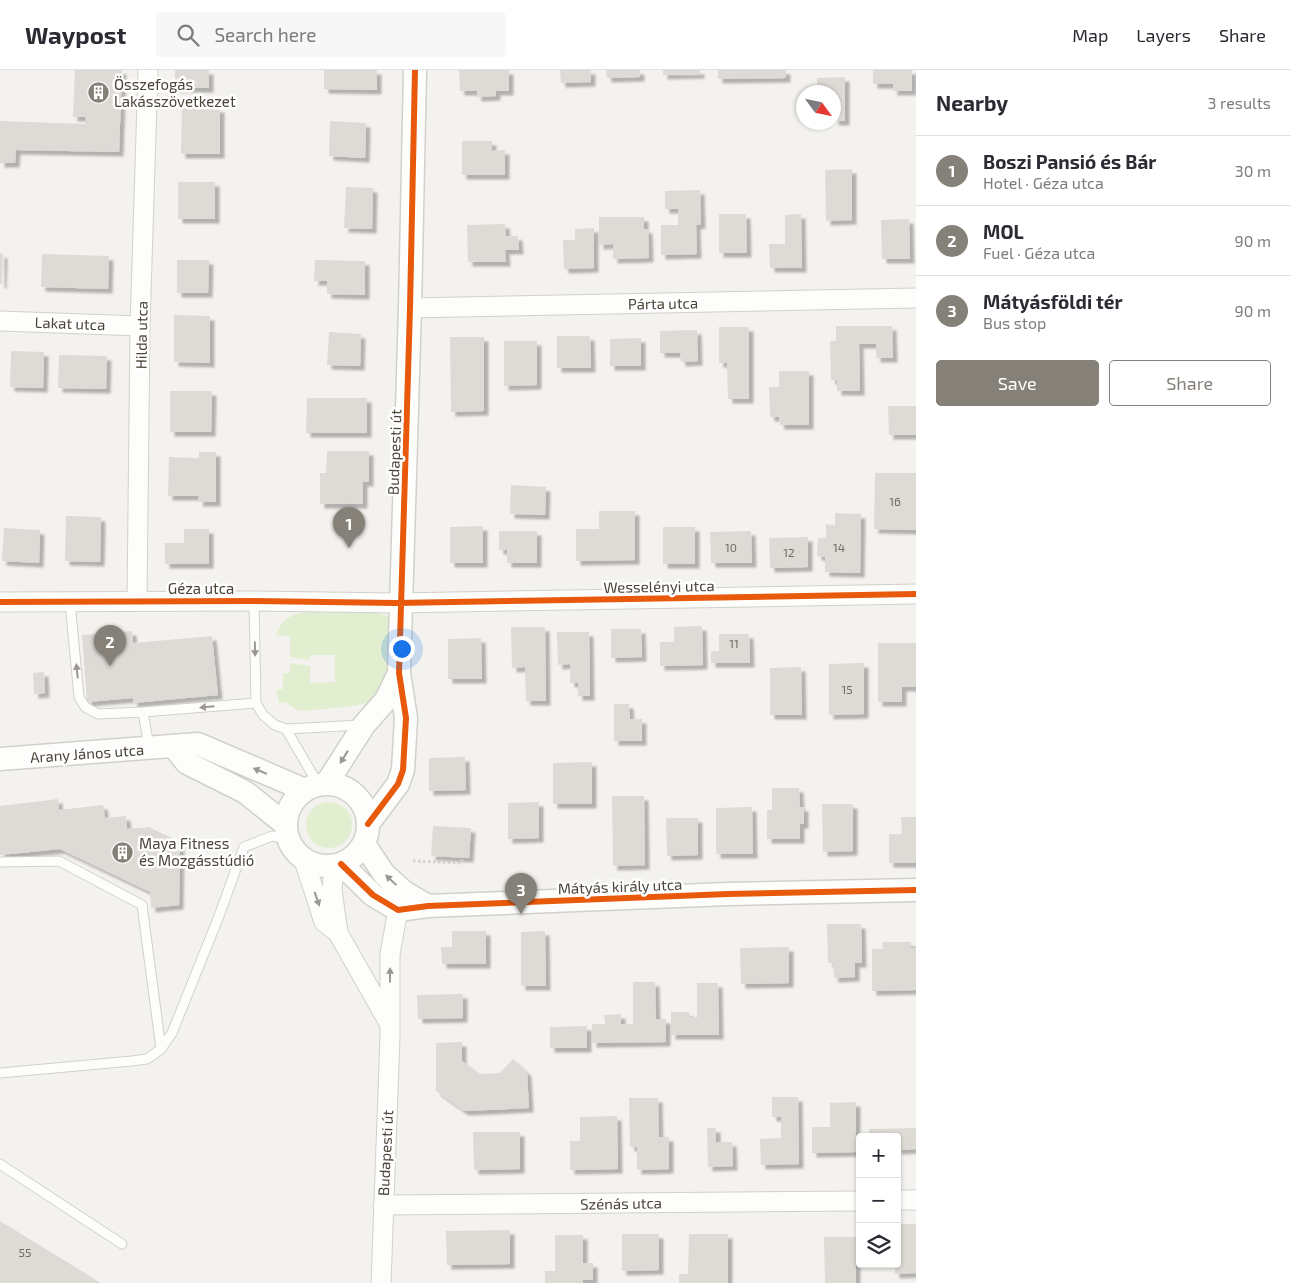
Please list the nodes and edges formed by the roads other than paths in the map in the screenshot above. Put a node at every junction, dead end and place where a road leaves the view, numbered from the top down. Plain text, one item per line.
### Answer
1 (148, 70) edge
2 (415, 70) edge
3 (916, 298) edge
4 (410, 308) junction
5 (0, 321) edge
6 (140, 326) junction
7 (916, 594) edge
8 (137, 601) junction
9 (254, 601) junction
10 (0, 602) edge
11 (70, 602) junction
12 (402, 602) junction
13 (399, 673) junction
14 (256, 703) junction
15 (143, 712) junction
16 (364, 725) junction
17 (286, 729) junction
18 (174, 747) junction
19 (150, 749) junction
20 (1, 756) edge
21 (317, 786) junction
22 (287, 832) junction
23 (366, 834) junction
24 (304, 860) junction
25 (0, 862) edge
26 (338, 865) junction
27 (916, 890) edge
28 (428, 906) junction
29 (398, 910) junction
30 (338, 933) junction
31 (390, 1024) junction
32 (161, 1049) junction
33 (0, 1073) edge
34 (0, 1164) edge
35 (901, 1200) edge
36 (916, 1200) edge
37 (856, 1201) edge
38 (383, 1205) junction
39 (122, 1244) dead end
40 (381, 1283) edge

1 - 6 street, Hilda utca
2 - 4 street, Budapesti út
3 - 4 street, Párta utca
4 - 12 street, Budapesti út
5 - 6 street, Lakat utca
6 - 8 street, Hilda utca
7 - 12 street, Wesselényi utca
8 - 9 street, Géza utca
8 - 11 street, Géza utca
9 - 12 street, Géza utca
9 -> 14 lane
10 - 11 street, Géza utca
15 -> 11 lane
12 - 13 street, Budapesti út
13 - 16 street, Budapesti út
13 - 23 street, Budapesti út
14 -> 15 lane
14 - 17 lane
15 - 19 lane
16 - 17 lane
16 -> 21 street, Budapesti út
17 - 21 lane
18 - 19 street, Arany János utca
21 -> 18 street, Arany János utca
18 - 22 street
19 - 20 street, Arany János utca
21 - 22 street
21 - 23 street
22 - 24 street
22 - 32 lane
23 - 26 street
28 -> 23 street
24 - 26 street
24 -> 30 street
25 - 32 lane
26 - 29 street
26 - 30 street
27 - 28 street, Mátyás király utca
28 - 29 street, Mátyás király utca
31 -> 29 street, Budapesti út
30 - 31 street
31 - 38 street, Budapesti út
32 - 33 lane
34 - 39 lane
35 - 36 street
37 - 38 street, Szénás utca
38 - 40 street, Budapesti út

